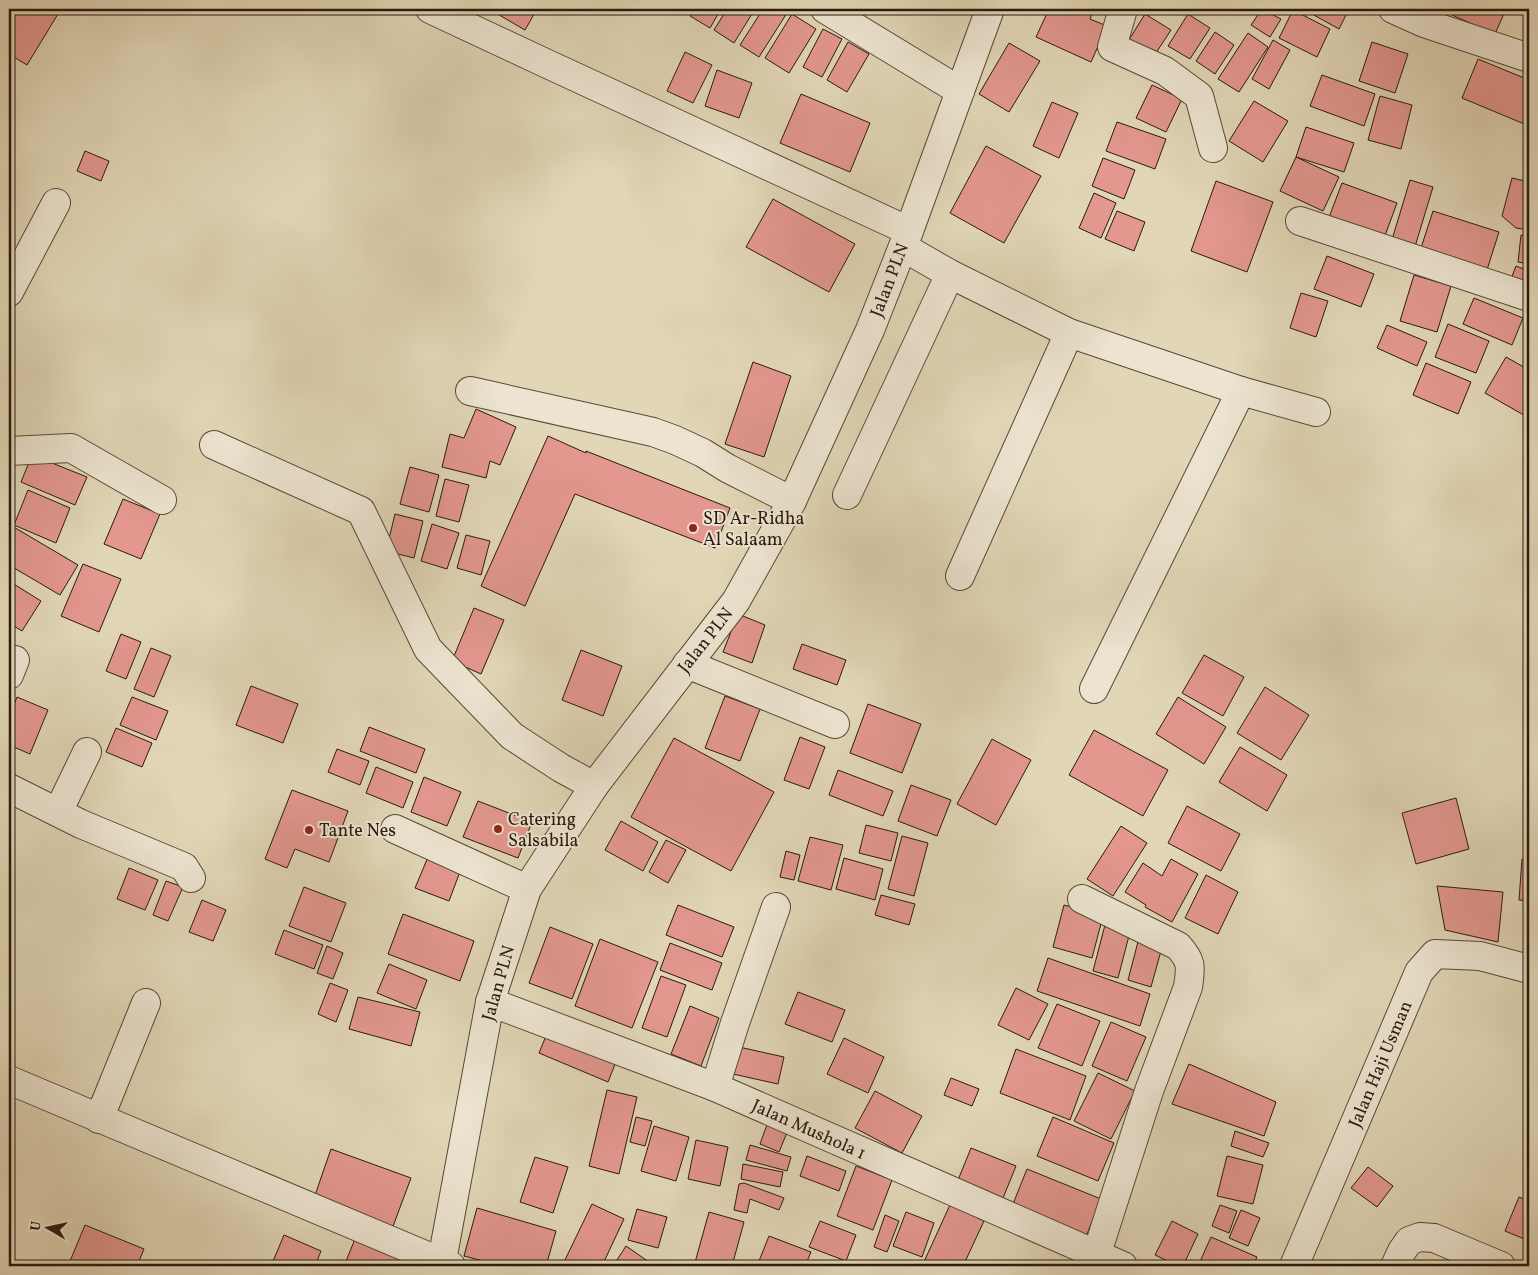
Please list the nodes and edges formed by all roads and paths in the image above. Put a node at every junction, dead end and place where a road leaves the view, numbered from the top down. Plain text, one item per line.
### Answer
1 (430, 9) edge
2 (826, 9) edge
3 (990, 9) edge
4 (1123, 9) edge
5 (1393, 9) edge
6 (1428, 16) edge
7 (1529, 58) edge
8 (960, 92) junction
9 (1213, 148) dead end
10 (56, 203) dead end
11 (1300, 221) dead end
12 (906, 239) junction
13 (950, 274) junction
14 (9, 292) edge
15 (1529, 296) edge
16 (1069, 333) junction
17 (470, 391) dead end
18 (1241, 391) junction
19 (1316, 412) dead end
20 (214, 445) dead end
21 (9, 451) edge
22 (846, 495) dead end
23 (162, 500) dead end
24 (792, 501) junction
25 (960, 576) dead end
26 (687, 664) junction
27 (1094, 689) dead end
28 (835, 724) dead end
29 (88, 752) dead end
30 (594, 786) junction
31 (9, 788) edge
32 (58, 812) junction
33 (395, 829) dead end
34 (192, 878) dead end
35 (526, 889) junction
36 (1082, 900) dead end
37 (776, 906) dead end
38 (1529, 970) edge
39 (490, 1002) junction
40 (146, 1004) dead end
41 (9, 1080) edge
42 (715, 1087) junction
43 (99, 1119) junction
44 (1096, 1256) junction
45 (444, 1265) edge
46 (1123, 1266) edge
47 (1294, 1266) edge
48 (1395, 1266) edge
49 (1501, 1266) edge

1 - 12 street
2 - 8 street
3 - 8 street, Jalan PLN
4 - 9 street
5 - 6 street
6 - 7 street
8 - 12 street, Jalan PLN
10 - 14 street
11 - 15 street
12 - 13 street
12 - 24 street, Jalan PLN
13 - 16 street
13 - 22 street
16 - 18 street
16 - 25 street
17 - 24 street
18 - 19 street
18 - 27 street
20 - 30 street
21 - 23 street
24 - 26 street, Jalan PLN
26 - 28 street
26 - 30 street, Jalan PLN
29 - 32 street
30 - 35 street, Jalan PLN
31 - 32 street
32 - 34 street
33 - 35 street
35 - 39 street, Jalan PLN
36 - 44 street
37 - 42 street
38 - 47 street, Jalan Haji Usman
39 - 42 street, Jalan Mushola 1
39 - 45 street, Jalan PLN
40 - 43 street
41 - 43 street
42 - 44 street, Jalan Mushola 1
43 - 45 street
44 - 46 street, Jalan Mushola 1
48 - 49 street

